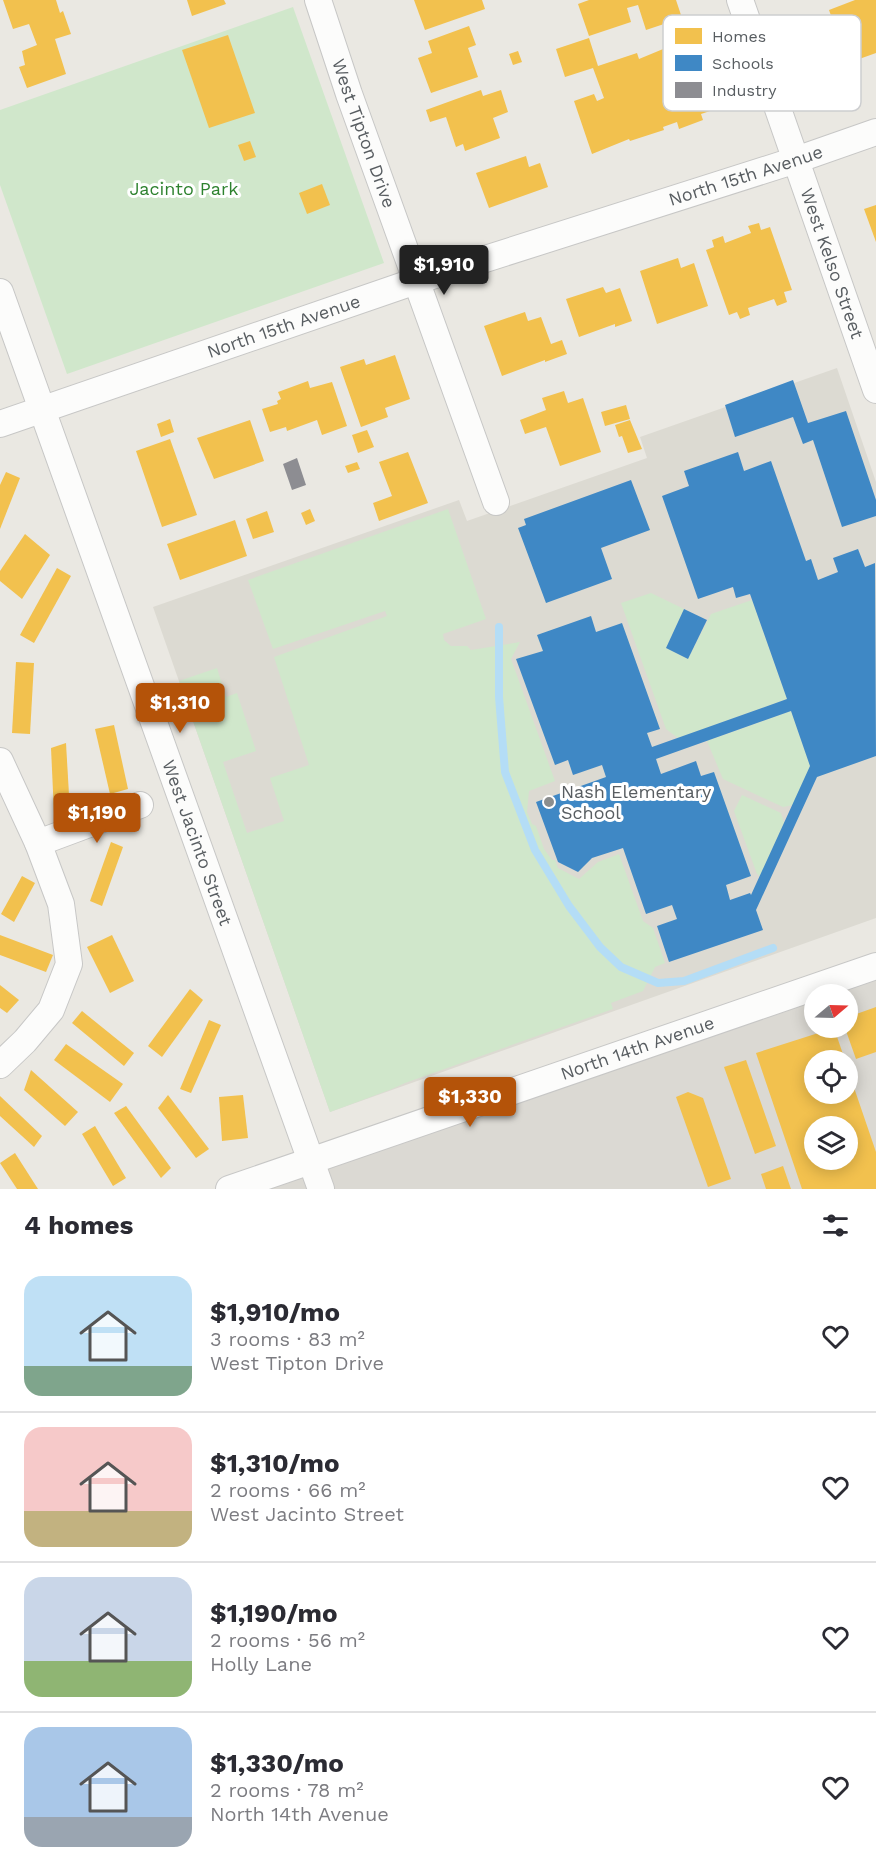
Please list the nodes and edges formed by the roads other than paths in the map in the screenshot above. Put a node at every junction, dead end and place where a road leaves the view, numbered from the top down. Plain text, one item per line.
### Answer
1 (318, 0) edge
2 (740, 0) edge
3 (745, 15) edge
4 (779, 111) edge
5 (876, 132) edge
6 (796, 160) junction
7 (416, 281) junction
8 (0, 292) edge
9 (876, 390) edge
10 (42, 409) junction
11 (0, 424) edge
12 (496, 502) dead end
13 (0, 761) edge
14 (140, 805) dead end
15 (38, 843) junction
16 (876, 966) edge
17 (0, 1065) edge
18 (311, 1160) junction
19 (229, 1189) edge
20 (321, 1189) edge

1 - 7 street, West Tipton Drive
2 - 3 street, West Kelso Street
4 - 6 street, West Kelso Street
5 - 6 street, North 15th Avenue
6 - 7 street, North 15th Avenue
6 - 9 street, West Kelso Street
7 - 10 street, North 15th Avenue
7 - 12 street, West Tipton Drive
8 - 10 street, West Jacinto Street
10 - 11 street, North 15th Avenue
10 - 18 street, West Jacinto Street
13 - 15 street
14 - 15 street
15 - 17 street
16 - 18 street, North 14th Avenue
18 - 19 street, North 14th Avenue
18 - 20 street, West Jacinto Street

